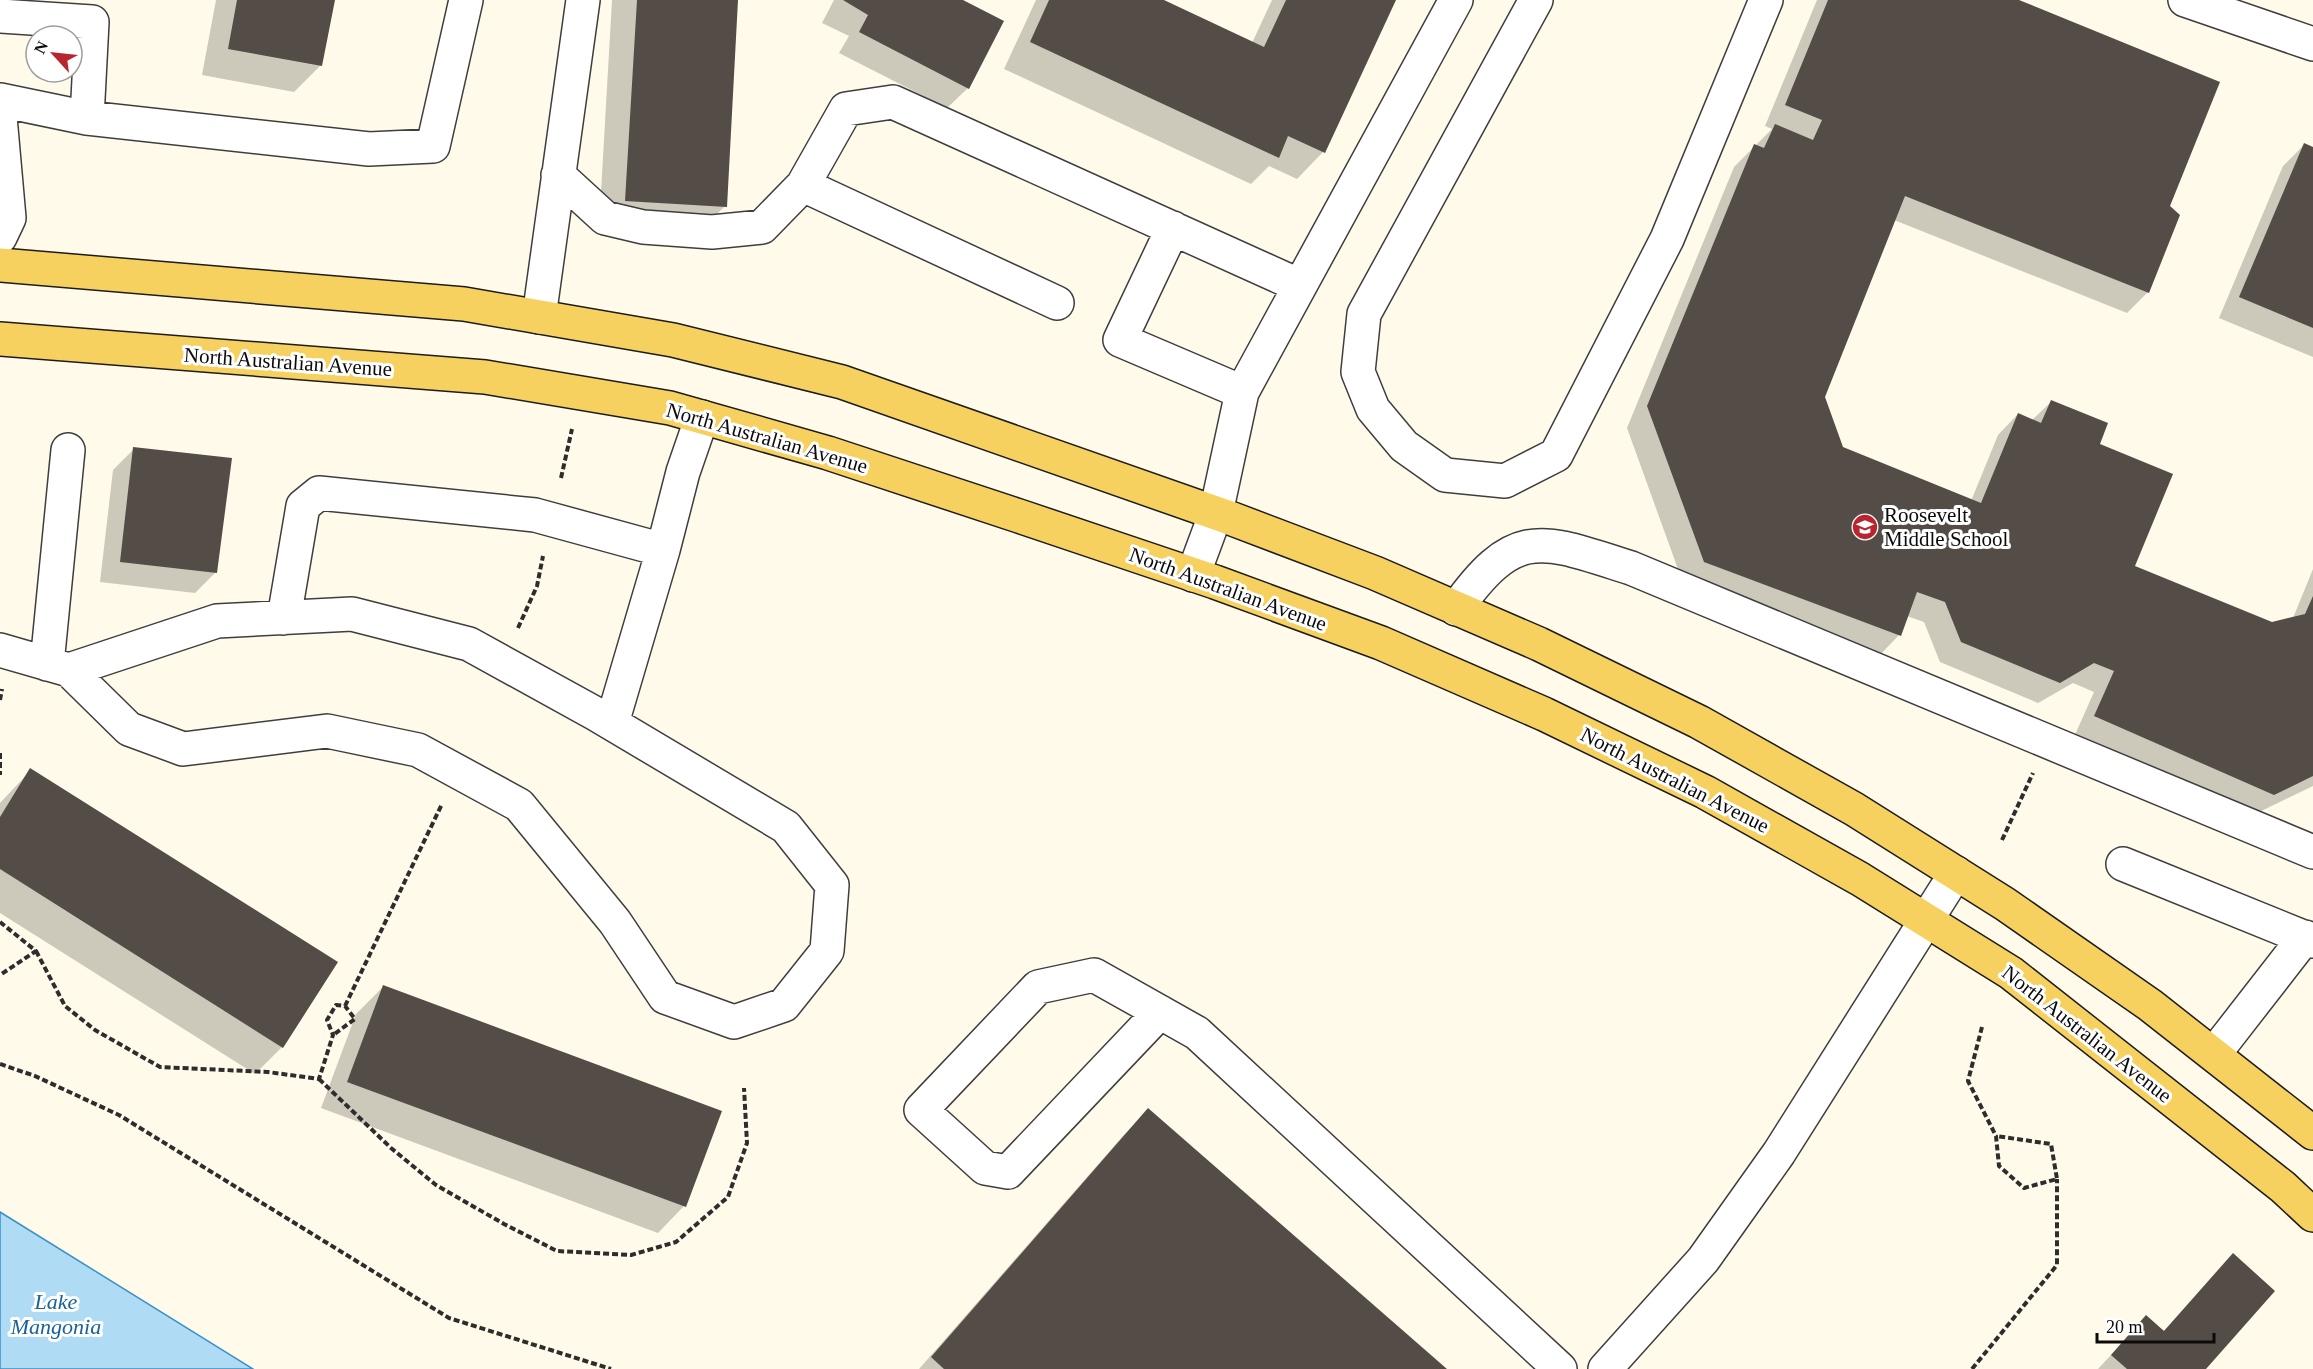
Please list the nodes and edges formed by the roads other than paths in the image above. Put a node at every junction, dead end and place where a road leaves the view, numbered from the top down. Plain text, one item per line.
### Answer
1 (466, 0) edge
2 (583, 0) edge
3 (1456, 0) edge
4 (1536, 0) edge
5 (1766, 0) edge
6 (2185, 0) edge
7 (0, 16) edge
8 (2313, 44) edge
9 (0, 100) edge
10 (0, 117) edge
11 (87, 118) junction
12 (558, 175) junction
13 (803, 185) junction
14 (1173, 228) junction
15 (0, 237) edge
16 (0, 264) edge
17 (1299, 285) junction
18 (1057, 303) dead end
19 (539, 317) junction
20 (0, 339) edge
21 (1242, 392) junction
22 (702, 417) junction
23 (68, 450) dead end
24 (1216, 513) junction
25 (663, 550) junction
26 (1193, 575) junction
27 (1456, 609) junction
28 (284, 618) junction
29 (0, 650) edge
30 (58, 667) junction
31 (612, 723) junction
32 (2313, 852) edge
33 (2123, 864) dead end
34 (1956, 873) junction
35 (1926, 921) junction
36 (2309, 939) edge
37 (1160, 1012) junction
38 (2214, 1054) junction
39 (2313, 1133) edge
40 (2313, 1215) edge
41 (1560, 1369) edge
42 (1605, 1369) edge

1 - 11 lane
2 - 12 lane
3 - 17 lane
4 - 5 lane
6 - 8 lane
7 - 11 lane
9 - 11 lane
10 - 15 lane
12 - 13 lane
12 - 19 lane
13 - 14 lane
13 - 18 lane
14 - 17 lane
14 - 21 lane
16 - 19 main road
17 - 21 lane
19 - 24 main road
20 - 22 main road, North Australian Avenue
21 - 24 lane
22 - 25 lane
22 - 26 main road, North Australian Avenue
23 - 30 lane
24 - 26 lane
24 - 27 main road
25 - 28 lane
25 - 31 lane
26 - 35 main road, North Australian Avenue
27 - 32 lane
27 - 34 main road
28 - 30 lane
28 - 31 lane
29 - 30 lane
30 - 31 lane
33 - 36 lane
34 - 35 lane
34 - 38 main road
35 - 40 main road, North Australian Avenue
35 - 42 lane
36 - 38 lane
37 - 37 lane
37 - 41 lane
38 - 39 main road

